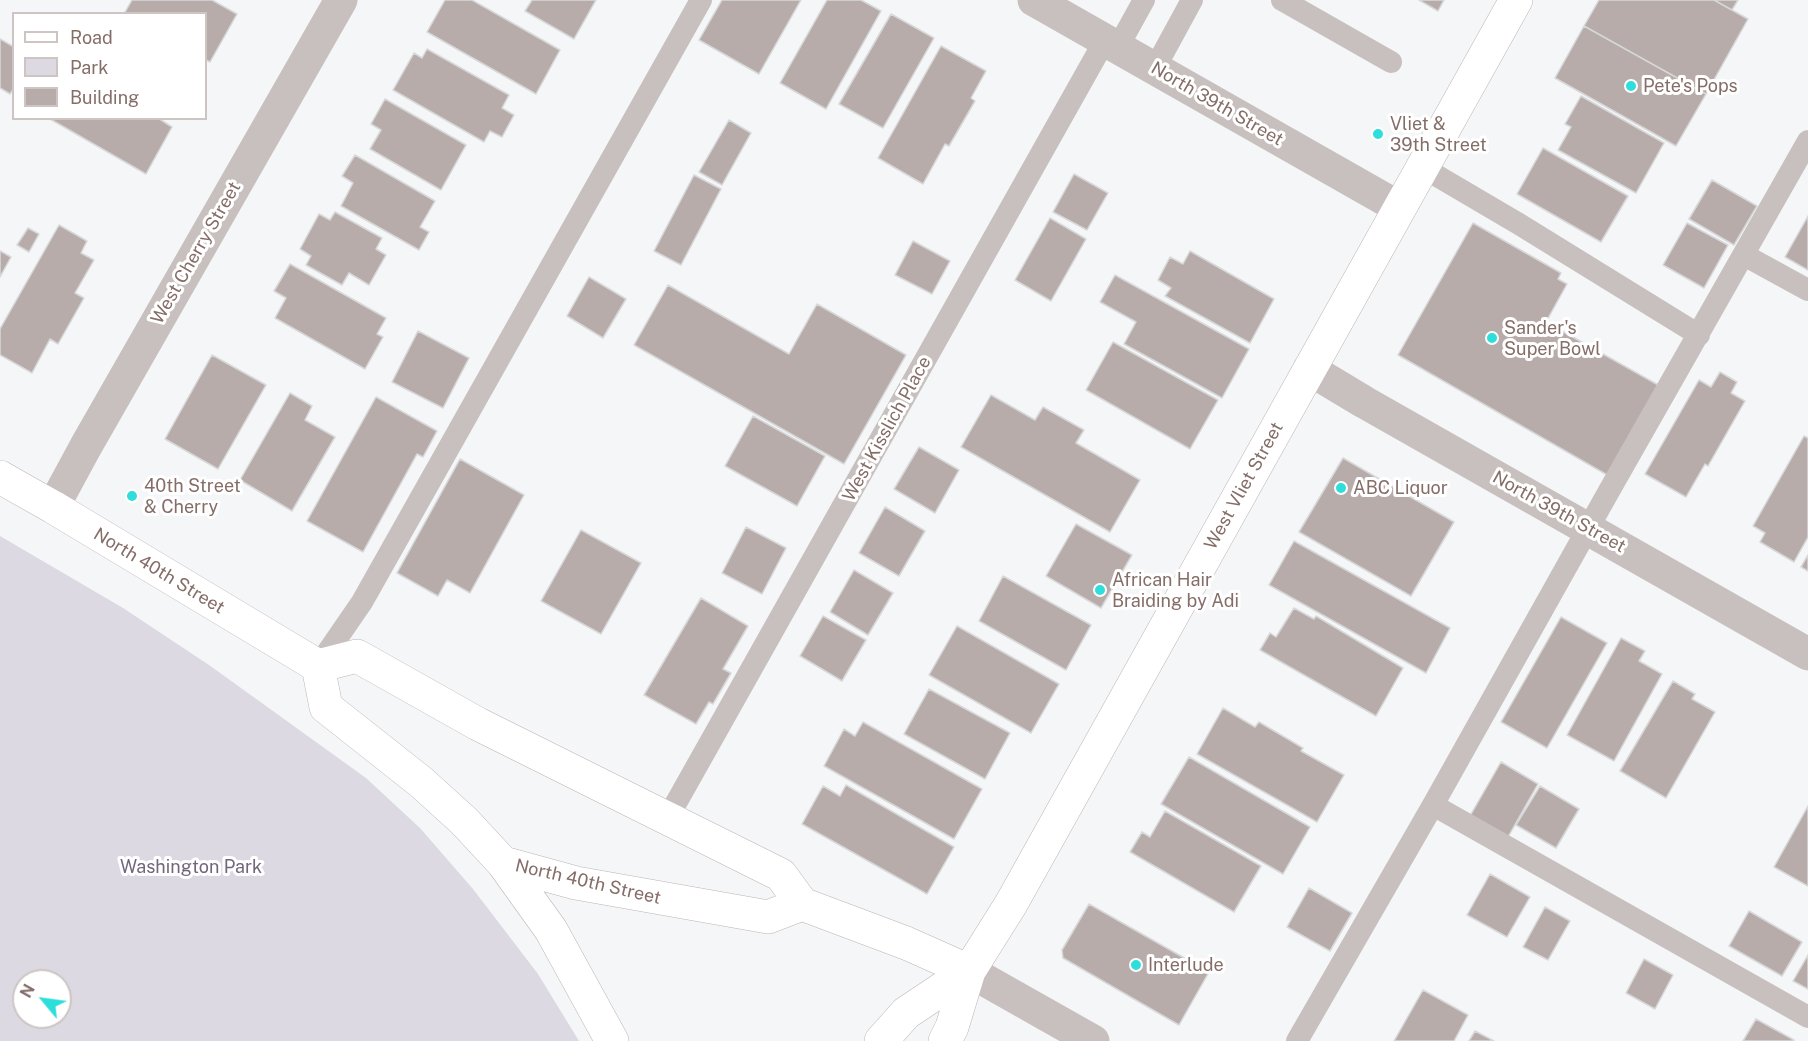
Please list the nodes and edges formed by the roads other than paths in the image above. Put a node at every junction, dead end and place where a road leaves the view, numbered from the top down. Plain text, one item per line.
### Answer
1 (340, 0) edge
2 (701, 0) edge
3 (1034, 0) edge
4 (1144, 0) edge
5 (1192, 0) edge
6 (1282, 0) edge
7 (1516, 0) edge
8 (1112, 43) junction
9 (1391, 62) dead end
10 (1155, 68) junction
11 (1808, 141) edge
12 (1422, 167) junction
13 (1400, 208) junction
14 (1744, 255) junction
15 (1808, 290) edge
16 (1699, 336) junction
17 (1310, 369) junction
18 (0, 477) edge
19 (53, 507) junction
20 (1588, 528) junction
21 (1808, 654) edge
22 (318, 666) junction
23 (1433, 805) junction
24 (667, 819) junction
25 (504, 863) junction
26 (802, 904) junction
27 (969, 971) junction
28 (1808, 1017) edge
29 (612, 1041) edge
30 (881, 1041) edge
31 (945, 1041) edge
32 (1093, 1041) edge
33 (1297, 1041) edge

1 - 19 street, West Cherry Street
2 - 22 lane
3 - 8 street, North 39th Street
4 - 8 lane, West Kisslich Place
5 - 10 lane
6 - 9 lane
7 - 12 street, West Vliet Street
8 - 10 street, North 39th Street
8 - 24 lane, West Kisslich Place
10 - 13 street, North 39th Street
11 - 14 lane
12 - 13 street, West Vliet Street
12 - 16 lane
13 - 17 street, West Vliet Street
14 - 15 lane
14 - 16 lane
16 - 20 lane
17 - 20 street, North 39th Street
17 - 27 street, West Vliet Street
18 - 19 street, North 40th Street
19 - 22 street, North 40th Street
20 - 21 street, North 39th Street
20 - 23 lane
22 - 24 street
22 - 25 street, North 40th Street
23 - 28 lane
23 - 33 lane
24 - 26 street
25 - 26 street, North 40th Street
25 - 29 street
26 - 27 street
27 - 30 street, West Vliet Street
27 - 31 street, West Vliet Street
27 - 32 street

